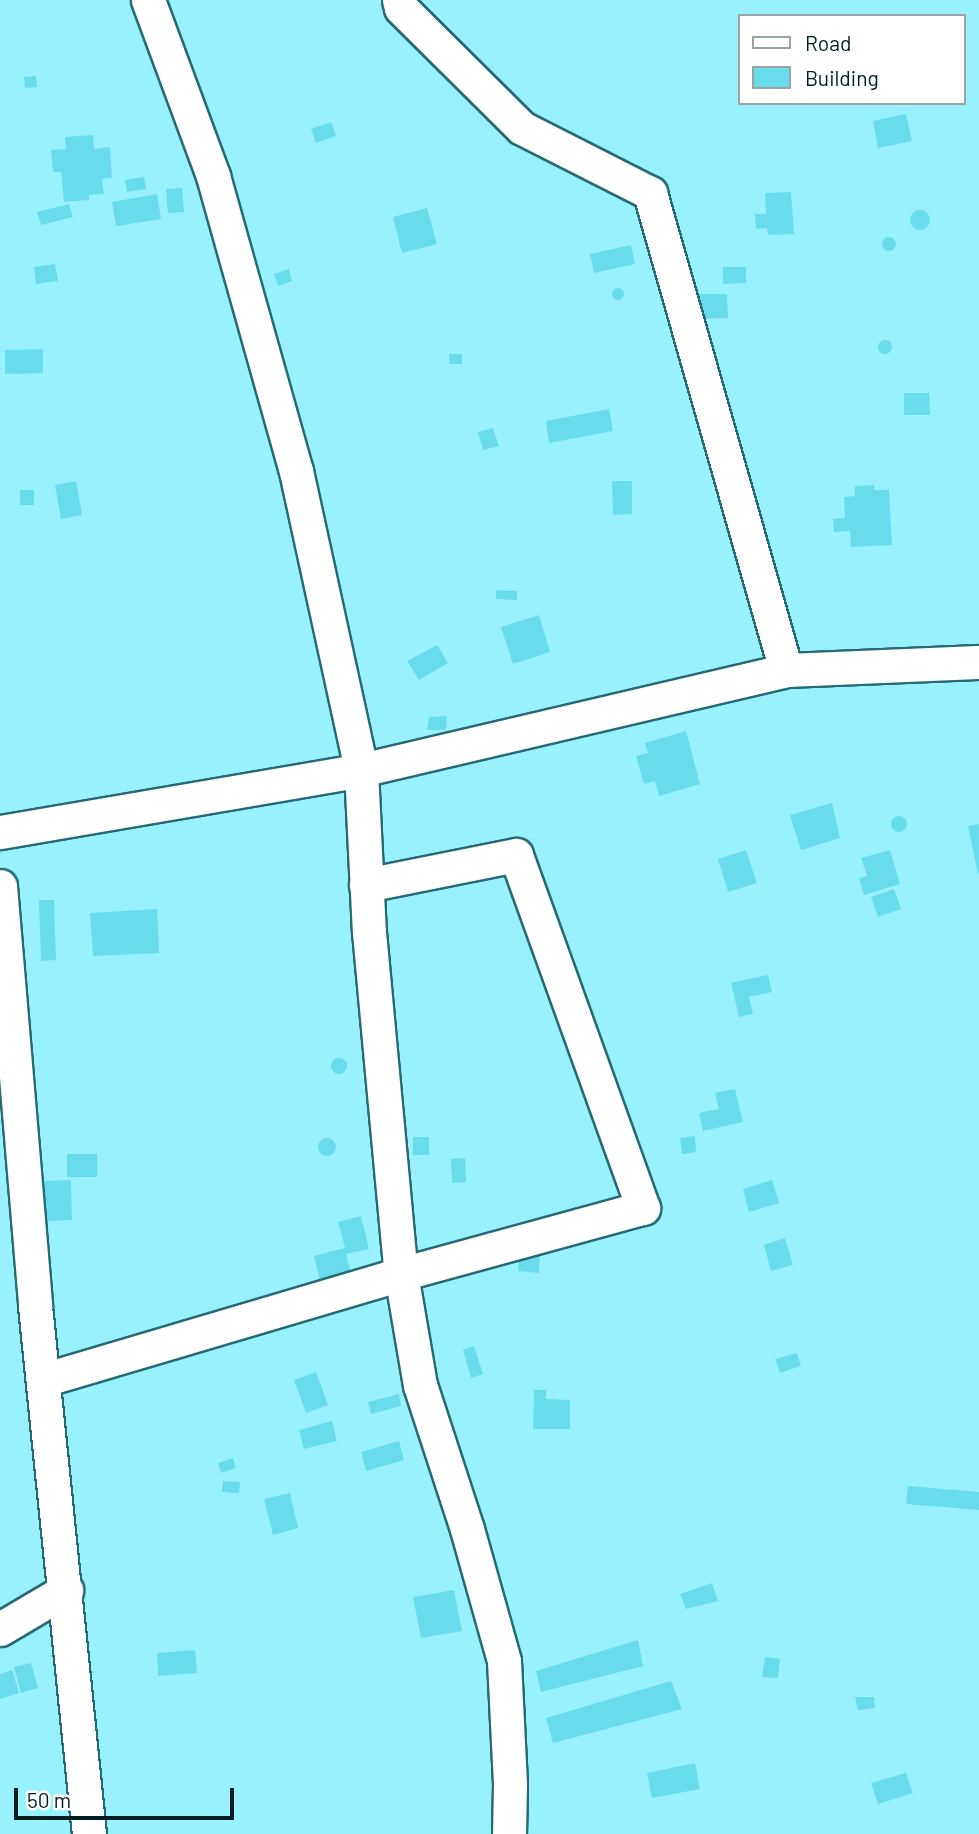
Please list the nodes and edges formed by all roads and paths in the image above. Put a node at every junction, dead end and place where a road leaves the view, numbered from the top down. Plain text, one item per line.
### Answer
1 (148, 0) edge
2 (399, 0) edge
3 (979, 663) edge
4 (786, 670) junction
5 (361, 770) junction
6 (0, 832) edge
7 (366, 885) junction
8 (0, 886) edge
9 (401, 1274) junction
10 (43, 1380) junction
11 (66, 1590) junction
12 (0, 1629) edge
13 (89, 1834) edge
14 (509, 1834) edge

1 - 5 street
2 - 4 street
3 - 4 street
4 - 5 street
5 - 6 street
5 - 7 street
7 - 9 street
7 - 9 street
8 - 10 street
9 - 10 street
9 - 14 street
10 - 11 street
11 - 12 street
11 - 13 street

